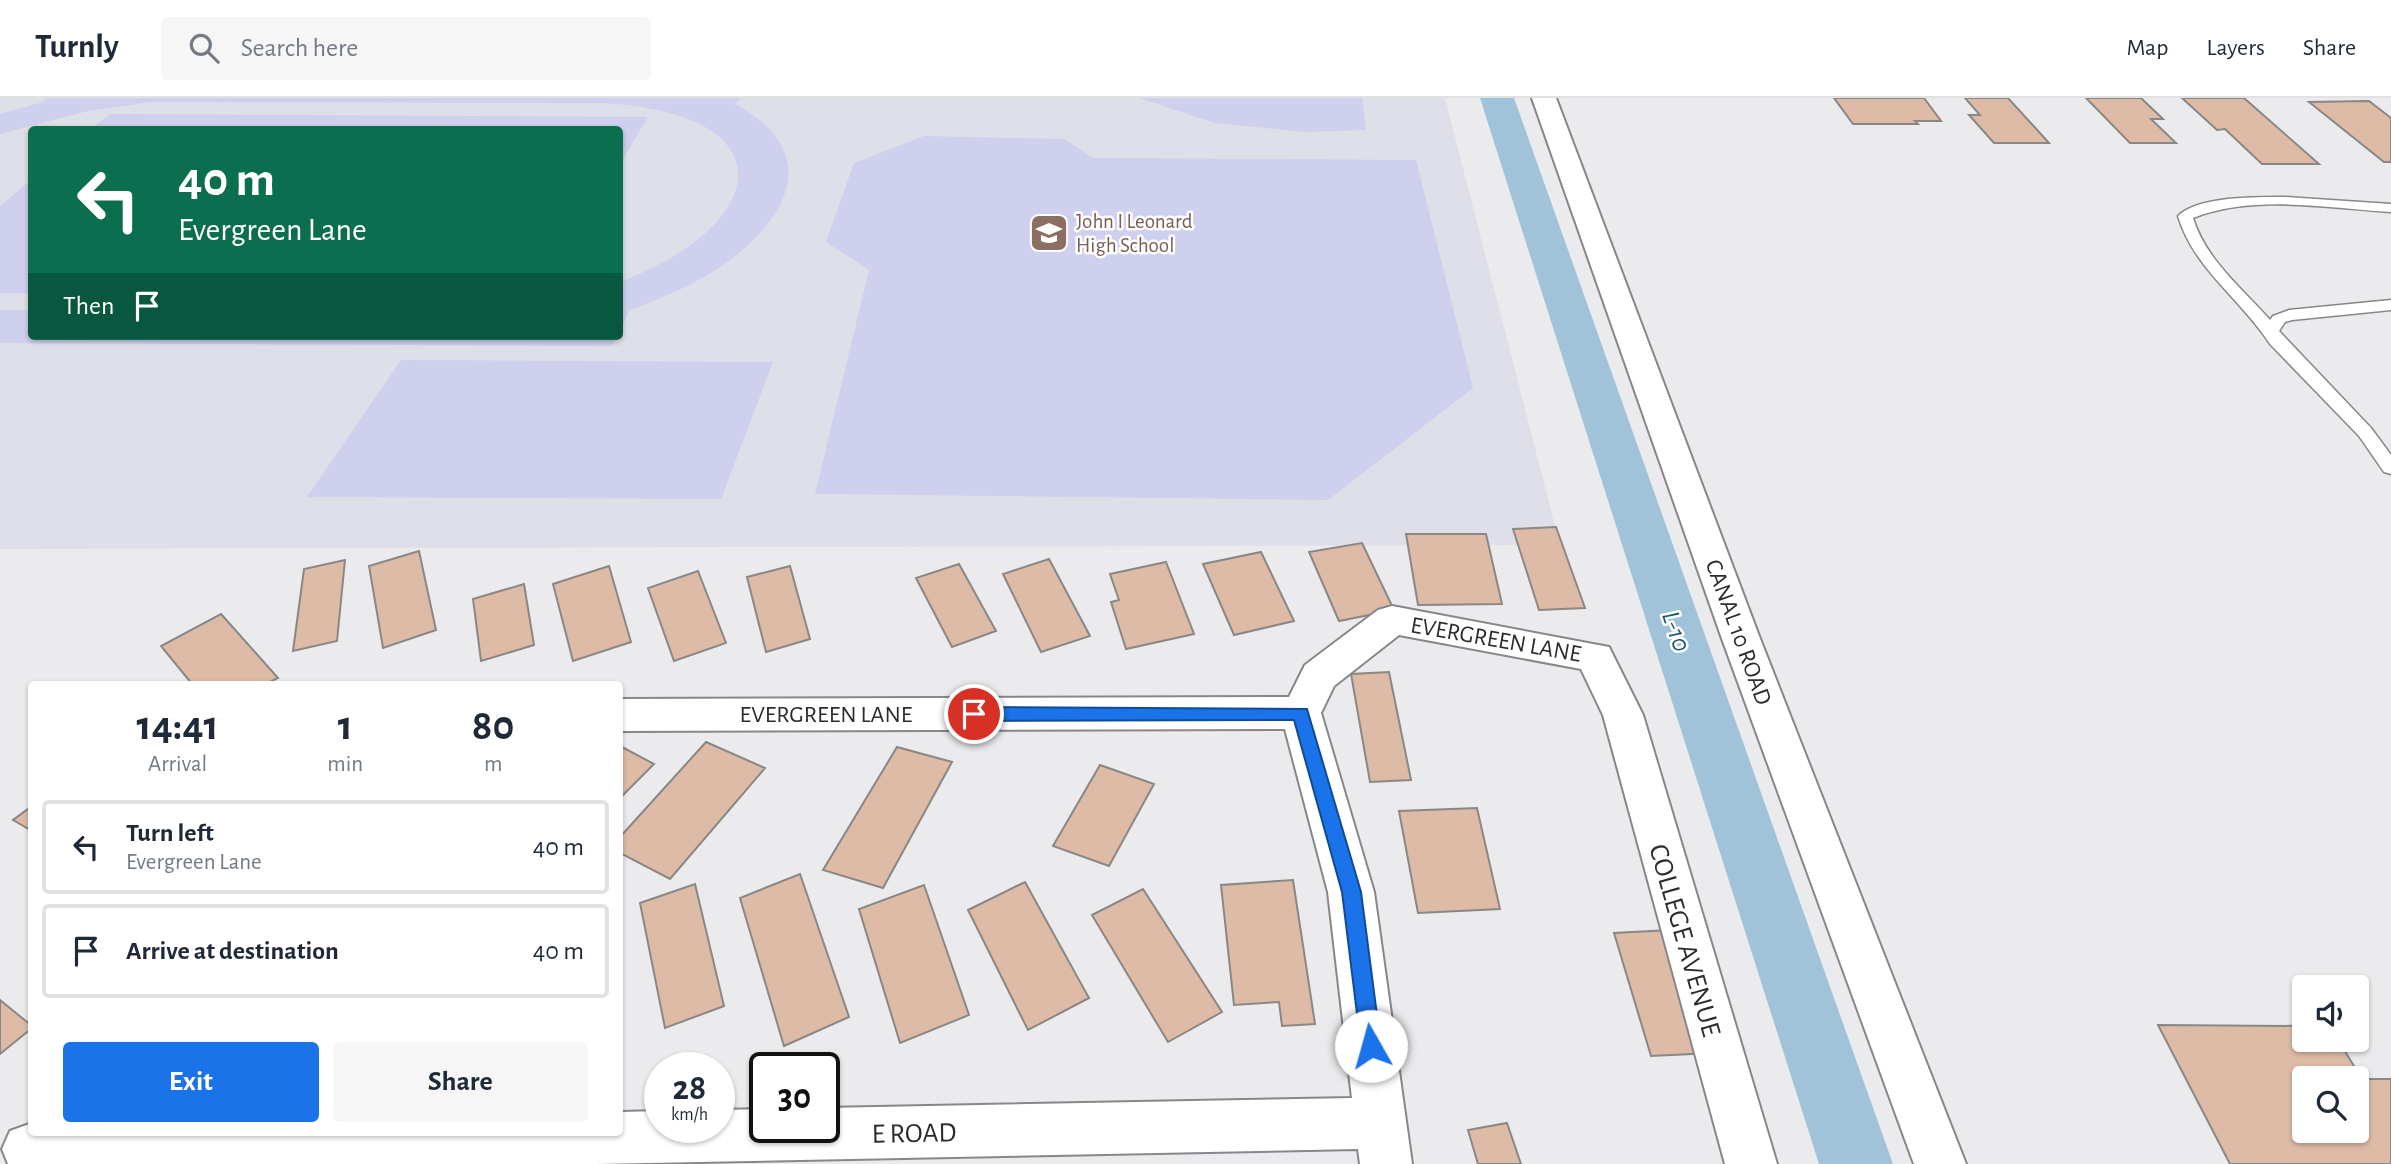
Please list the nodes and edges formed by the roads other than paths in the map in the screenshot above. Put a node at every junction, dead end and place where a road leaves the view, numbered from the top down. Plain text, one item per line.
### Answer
1 (1544, 98) edge
2 (2391, 208) edge
3 (2391, 305) edge
4 (2271, 331) junction
5 (2391, 468) edge
6 (1301, 713) junction
7 (623, 715) edge
8 (1623, 715) joint
9 (1383, 1143) edge
10 (28, 1148) edge
11 (1751, 1164) edge
12 (1941, 1164) edge

1 - 12 street, CANAL 10 ROAD
2 - 4 lane
3 - 4 lane
4 - 5 lane
6 - 7 street, EVERGREEN LANE
6 - 8 street, EVERGREEN LANE
6 - 9 street
8 - 11 street, COLLEGE AVENUE
9 - 10 street, E ROAD

